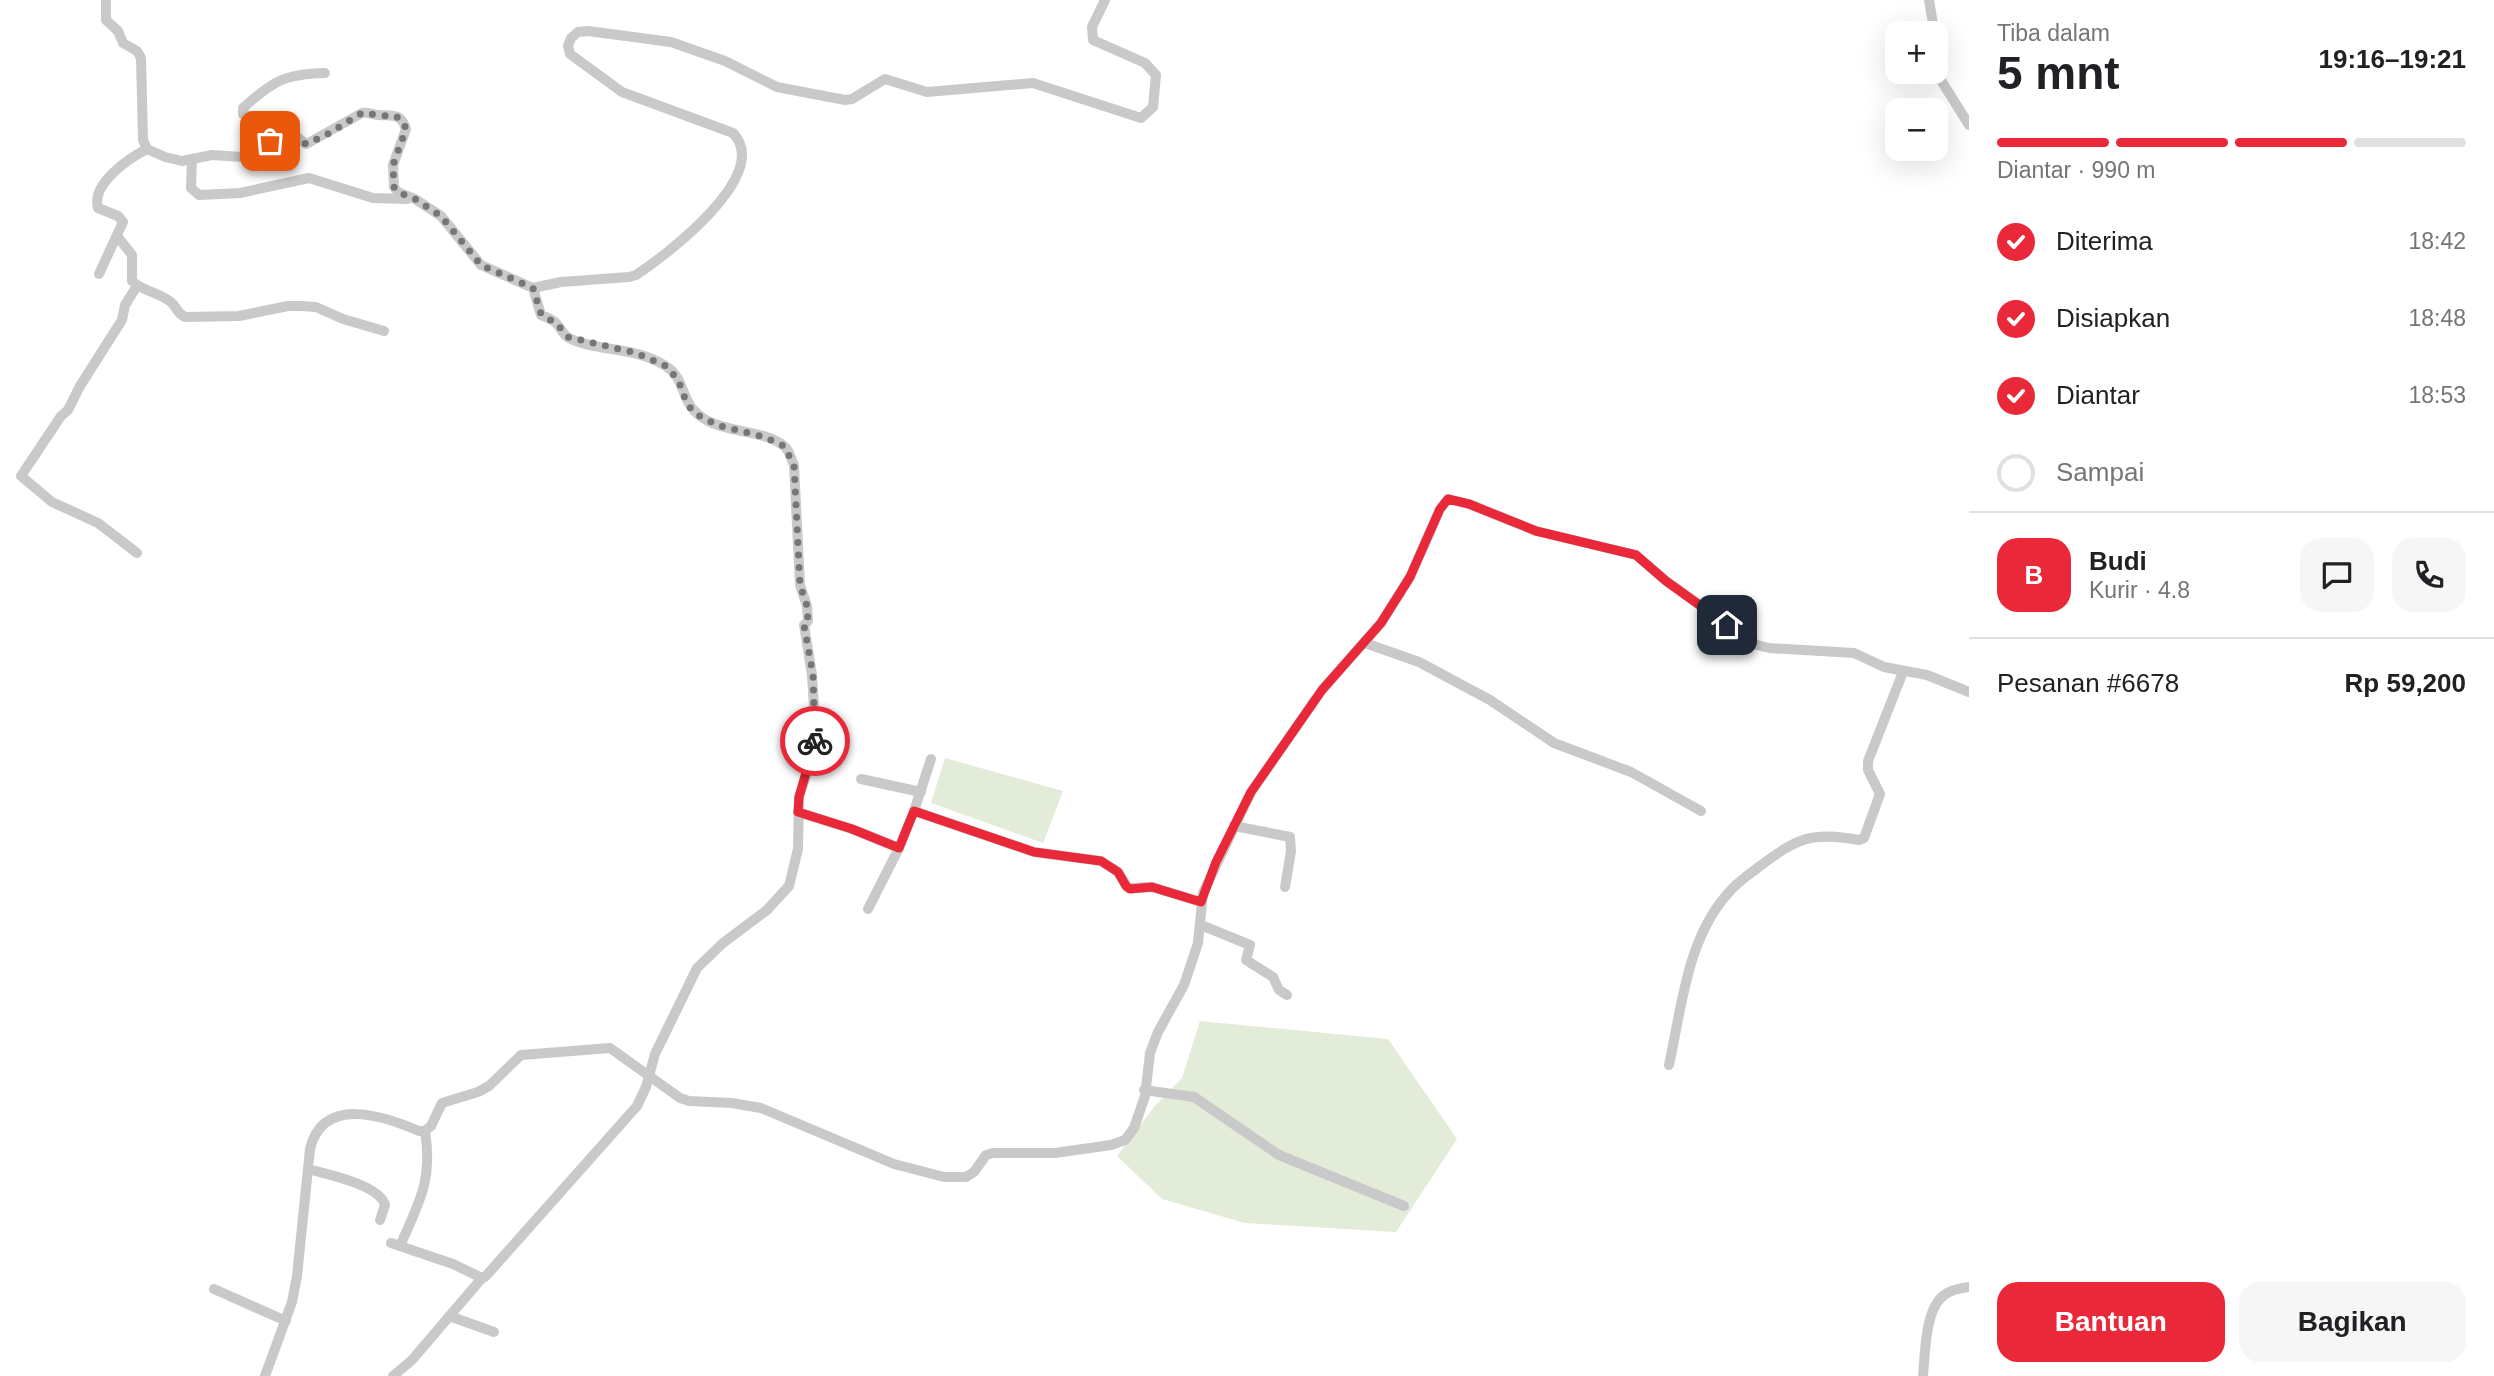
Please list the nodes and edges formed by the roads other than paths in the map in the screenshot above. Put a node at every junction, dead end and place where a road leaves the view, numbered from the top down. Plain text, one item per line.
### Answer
1 (106, 0) edge
2 (1105, 0) edge
3 (1929, 0) edge
4 (1932, 21) edge
5 (324, 73) dead end
6 (1943, 84) edge
7 (1969, 125) edge
8 (261, 146) junction
9 (147, 149) junction
10 (192, 159) junction
11 (415, 199) junction
12 (117, 236) junction
13 (99, 274) dead end
14 (137, 286) junction
15 (533, 288) junction
16 (384, 331) dead end
17 (137, 553) dead end
18 (1365, 643) junction
19 (1903, 672) junction
20 (1969, 692) edge
21 (931, 759) dead end
22 (861, 779) dead end
23 (920, 792) junction
24 (914, 811) junction
25 (1701, 811) dead end
26 (798, 812) junction
27 (1234, 826) junction
28 (899, 848) junction
29 (1286, 887) dead end
30 (1201, 902) junction
31 (868, 909) dead end
32 (1201, 925) junction
33 (1287, 995) dead end
34 (1669, 1065) dead end
35 (649, 1076) junction
36 (1144, 1090) junction
37 (425, 1131) junction
38 (308, 1169) junction
39 (1404, 1206) dead end
40 (380, 1220) dead end
41 (482, 1278) junction
42 (1969, 1287) edge
43 (214, 1289) dead end
44 (449, 1317) junction
45 (286, 1321) junction
46 (494, 1332) dead end
47 (265, 1376) edge
48 (393, 1376) edge
49 (1923, 1376) edge

1 - 9 street
2 - 15 street
3 - 4 street
5 - 8 street
6 - 7 street
8 - 10 street
8 - 11 street
9 - 10 street
9 - 12 street
10 - 11 street
11 - 15 street
12 - 13 street
12 - 14 street
14 - 16 street
14 - 17 street
15 - 26 street
18 - 19 street
18 - 25 street
18 - 27 street
19 - 20 street
19 - 34 street
21 - 23 street
22 - 23 street
23 - 24 street
24 - 28 street
24 - 30 street
26 - 28 street
26 - 35 street
27 - 29 street
27 - 30 street
28 - 31 street
30 - 32 street
32 - 33 street
32 - 36 street
35 - 36 street
35 - 37 street
35 - 41 street
36 - 39 street
37 - 38 street
37 - 41 street
38 - 40 street
38 - 45 street
41 - 44 street
42 - 49 street
43 - 45 street
44 - 46 street
44 - 48 street
45 - 47 street

